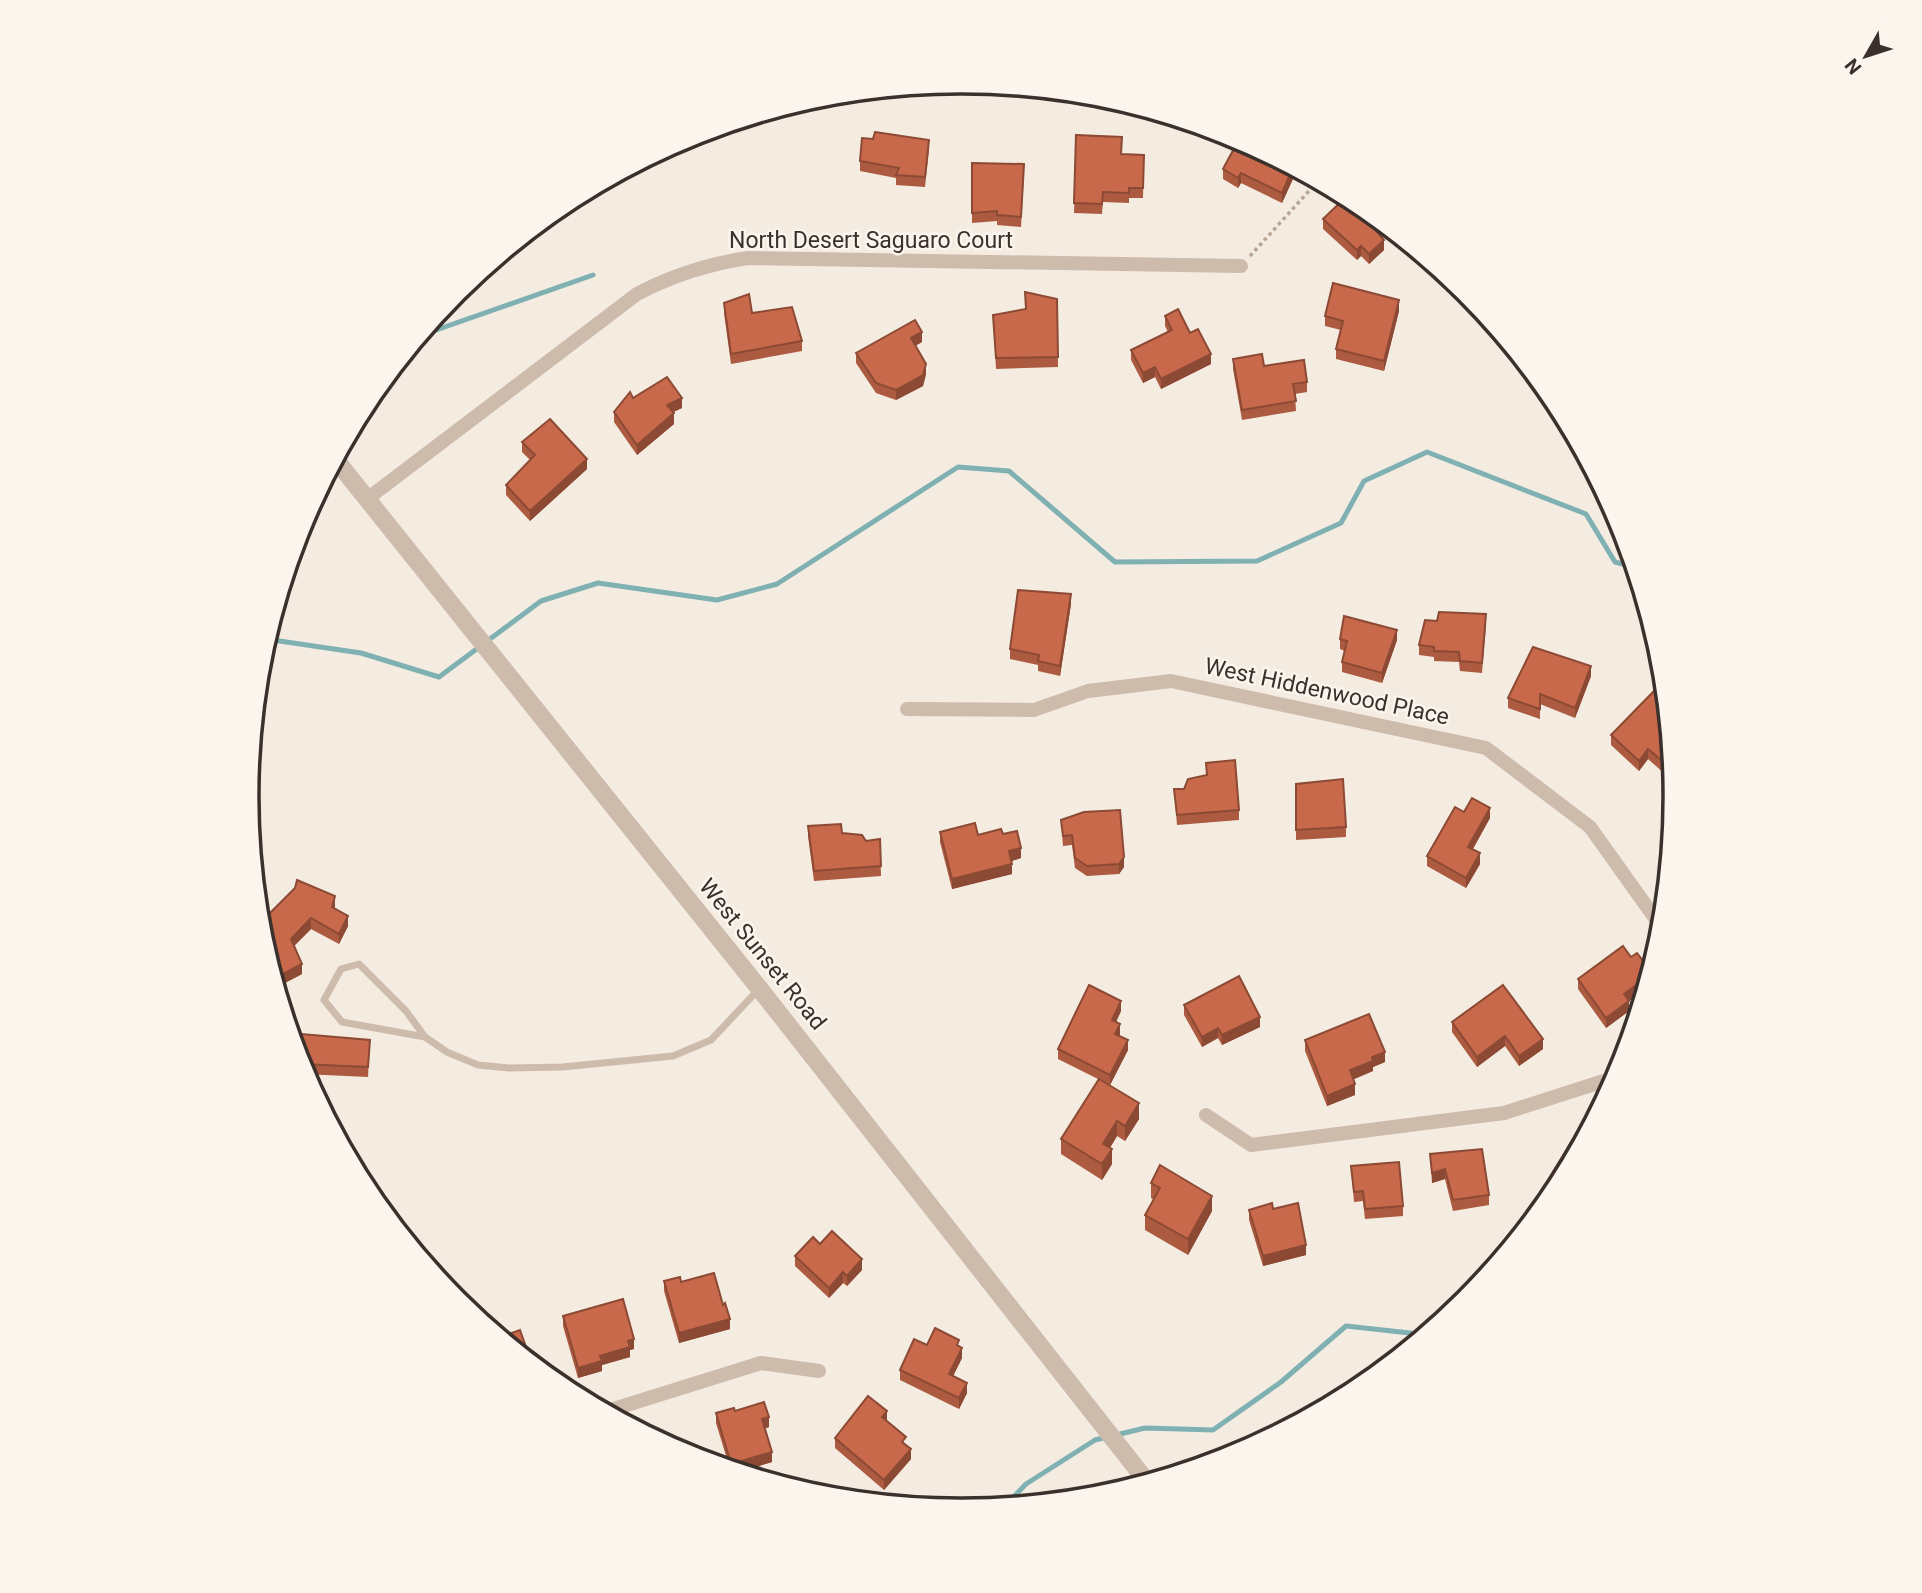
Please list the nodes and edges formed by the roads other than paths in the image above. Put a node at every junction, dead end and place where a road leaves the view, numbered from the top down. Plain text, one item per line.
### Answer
1 (1241, 266) road end
2 (341, 467) edge
3 (367, 499) junction
4 (907, 709) dead end
5 (1653, 915) edge
6 (759, 988) junction
7 (425, 1037) junction
8 (1603, 1081) edge
9 (1206, 1115) dead end
10 (819, 1371) dead end
11 (617, 1408) edge
12 (1143, 1475) edge

1 - 3 street, North Desert Saguaro Court
2 - 3 street, West Sunset Road
3 - 6 street, West Sunset Road
4 - 5 street, West Hiddenwood Place
6 - 7 lane
6 - 12 street, West Sunset Road
7 - 7 lane
8 - 9 street
10 - 11 street

